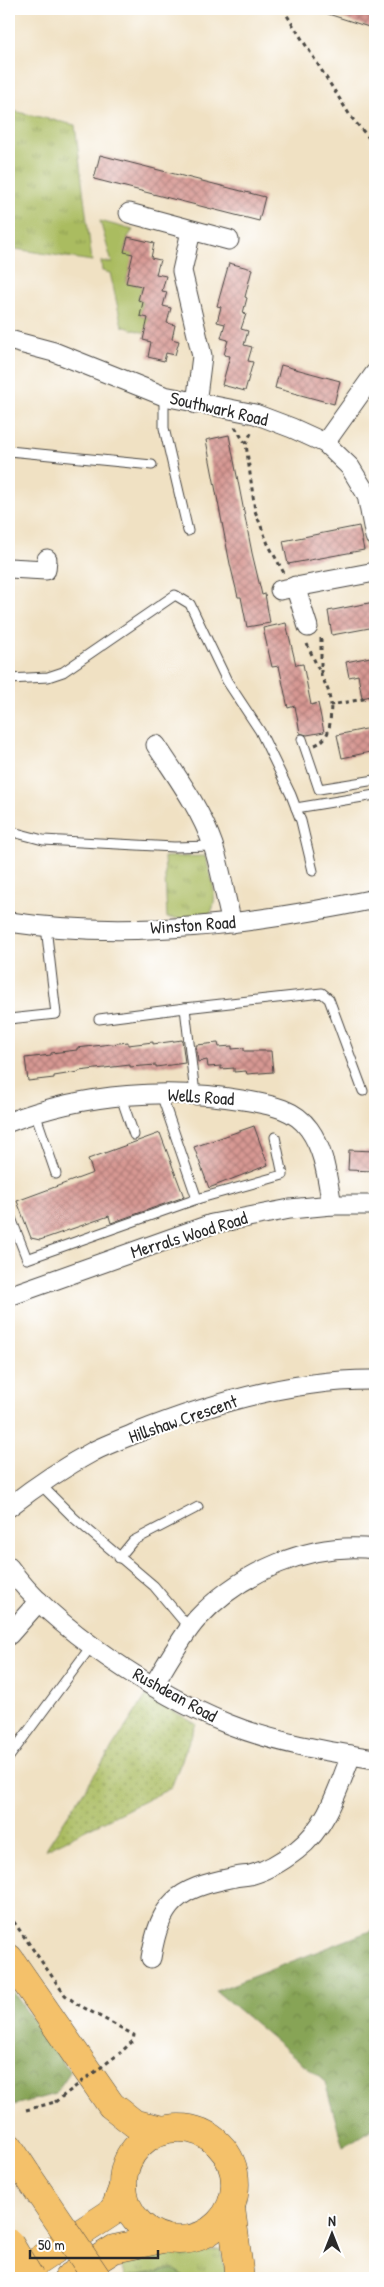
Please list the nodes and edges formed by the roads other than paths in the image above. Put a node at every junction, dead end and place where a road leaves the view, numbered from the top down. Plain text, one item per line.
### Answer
1 (129, 213) dead end
2 (191, 231) junction
3 (229, 240) dead end
4 (9, 340) edge
5 (375, 373) edge
6 (164, 396) junction
7 (196, 404) junction
8 (325, 443) junction
9 (9, 451) edge
10 (152, 465) dead end
11 (188, 531) dead end
12 (375, 537) edge
13 (47, 559) dead end
14 (9, 568) edge
15 (375, 572) edge
16 (308, 627) road end
17 (9, 678) edge
18 (302, 739) dead end
19 (156, 745) dead end
20 (375, 780) edge
21 (375, 794) edge
22 (296, 808) junction
23 (9, 831) edge
24 (213, 846) junction
25 (313, 871) dead end
26 (375, 899) edge
27 (9, 922) edge
28 (232, 923) junction
29 (46, 927) junction
30 (185, 1008) junction
31 (9, 1019) edge
32 (99, 1019) dead end
33 (363, 1090) dead end
34 (161, 1094) junction
35 (195, 1094) junction
36 (120, 1097) junction
37 (35, 1113) junction
38 (9, 1122) edge
39 (134, 1135) dead end
40 (275, 1137) dead end
41 (56, 1174) dead end
42 (197, 1199) junction
43 (332, 1205) junction
44 (375, 1205) edge
45 (9, 1213) edge
46 (9, 1296) edge
47 (375, 1380) edge
48 (40, 1484) junction
49 (9, 1507) edge
50 (198, 1507) dead end
51 (375, 1549) edge
52 (120, 1558) junction
53 (9, 1567) edge
54 (39, 1600) junction
55 (190, 1630) junction
56 (9, 1634) edge
57 (92, 1645) junction
58 (153, 1686) junction
59 (350, 1755) junction
60 (9, 1757) edge
61 (375, 1759) edge
62 (9, 1958) edge
63 (151, 1958) dead end
64 (164, 2130) junction
65 (9, 2147) edge
66 (123, 2187) junction
67 (231, 2208) junction
68 (162, 2239) junction
69 (9, 2243) edge
70 (12, 2278) edge
71 (30, 2278) edge
72 (68, 2278) edge
73 (97, 2278) edge
74 (240, 2278) edge

1 - 2 street
2 - 3 street
2 - 7 street
4 - 6 street, Southwark Road
5 - 8 street
6 - 7 street, Southwark Road
6 - 11 lane
7 - 8 street, Southwark Road
8 - 12 street, Southwark Road
9 - 10 lane
13 - 14 street
15 - 16 street
17 - 22 lane
18 - 20 lane
19 - 24 street
21 - 22 lane
22 - 25 lane
23 - 24 lane
24 - 28 street
26 - 28 street, Winston Road
27 - 29 street, Winston Road
28 - 29 street, Winston Road
29 - 31 lane
30 - 32 lane
30 - 33 lane
30 - 35 lane
34 - 35 street, Wells Road
34 - 36 street, Wells Road
34 - 42 lane
35 - 43 street, Wells Road
36 - 37 street, Wells Road
36 - 39 lane
37 - 38 street, Wells Road
37 - 41 lane
40 - 42 lane
42 - 45 lane
43 - 44 street, Merrals Wood Road
43 - 46 street, Merrals Wood Road
47 - 48 street, Hillshaw Crescent
48 - 49 street, Hillshaw Crescent
48 - 52 lane
50 - 52 lane
51 - 55 street
52 - 55 lane
53 - 54 street, Rushdean Road
54 - 56 street
54 - 57 street, Rushdean Road
55 - 58 street
57 - 58 street, Rushdean Road
57 - 60 lane
58 - 59 street, Rushdean Road
59 - 61 street, Rushdean Road
59 - 63 street
62 - 64 highway
64 - 66 highway
64 - 67 highway
65 - 73 highway, bridge
66 - 68 highway
66 - 70 highway
67 - 68 highway
67 - 74 highway
68 - 72 highway
69 - 71 highway, bridge

